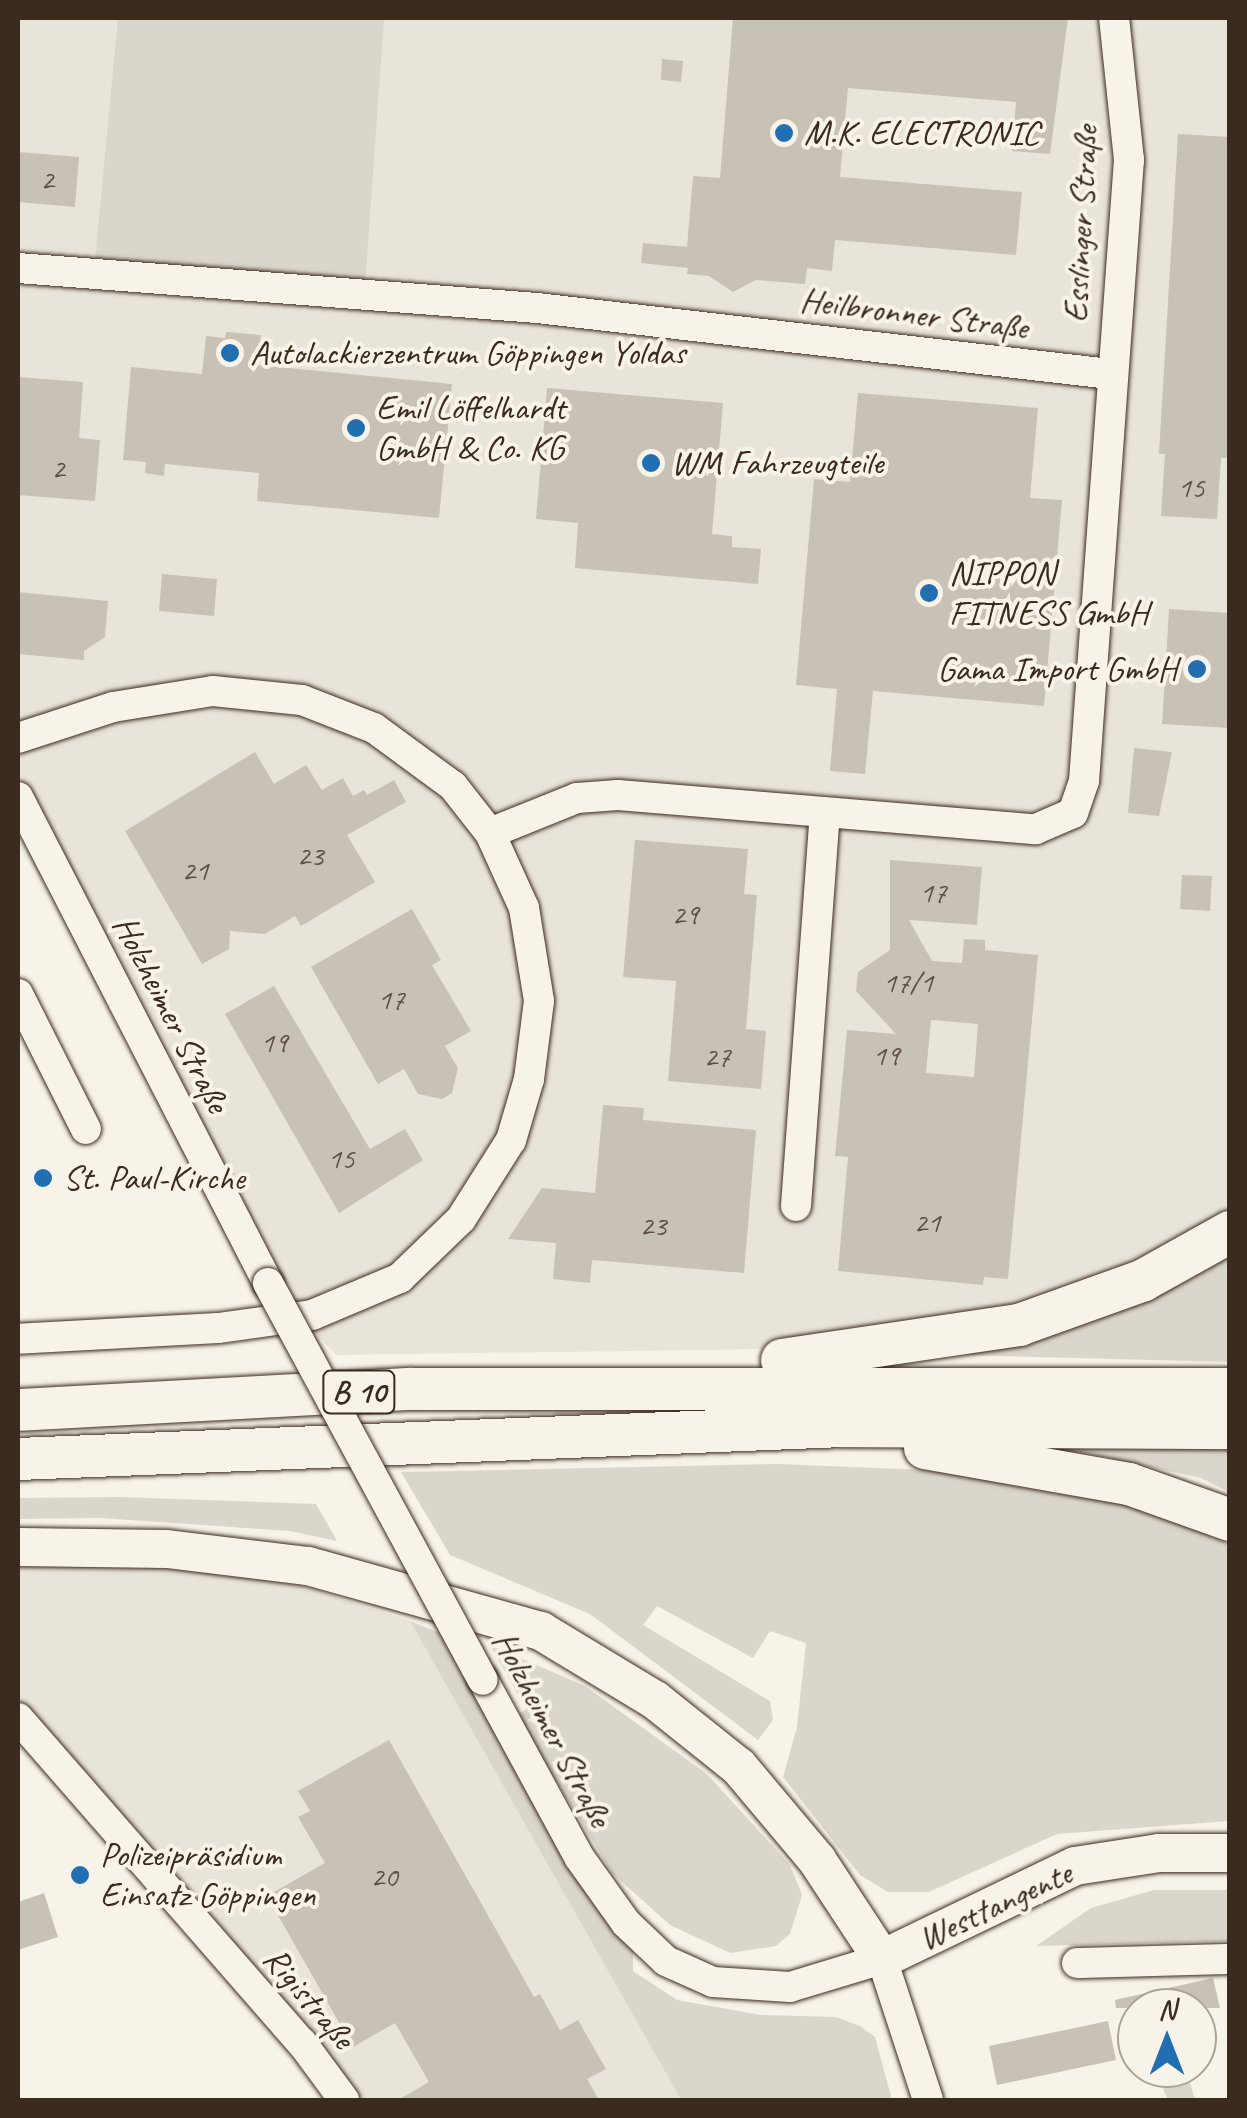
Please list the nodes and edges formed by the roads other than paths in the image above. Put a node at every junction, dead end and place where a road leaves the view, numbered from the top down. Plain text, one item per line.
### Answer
1 (1114, 18) edge
2 (18, 268) edge
3 (1110, 374) junction
4 (18, 738) edge
5 (18, 797) edge
6 (825, 812) junction
7 (490, 833) junction
8 (18, 994) edge
9 (86, 1129) dead end
10 (796, 1206) dead end
11 (1230, 1232) edge
12 (18, 1339) edge
13 (700, 1384) junction
14 (1230, 1389) edge
15 (18, 1410) edge
16 (843, 1426) junction
17 (1230, 1428) edge
18 (18, 1459) edge
19 (1230, 1520) edge
20 (18, 1547) edge
21 (18, 1718) edge
22 (1230, 1853) edge
23 (882, 1959) junction
24 (1230, 1959) edge
25 (1077, 1962) dead end
26 (344, 2100) edge
27 (928, 2100) edge

1 - 3 street, Esslinger Straße
2 - 3 street, Heilbronner Straße
3 - 6 street
4 - 7 street
5 - 23 street, Holzheimer Straße, bridge
6 - 7 street
6 - 10 street
7 - 12 street
8 - 9 street
11 - 13 highway, B 10
13 - 14 highway, B 10
13 - 15 highway, B 10
16 - 17 highway, B 10
16 - 18 highway, B 10
16 - 19 highway
20 - 23 main road
21 - 26 street, Rigistraße
22 - 23 main road, Westtangente
23 - 27 street
24 - 25 street

